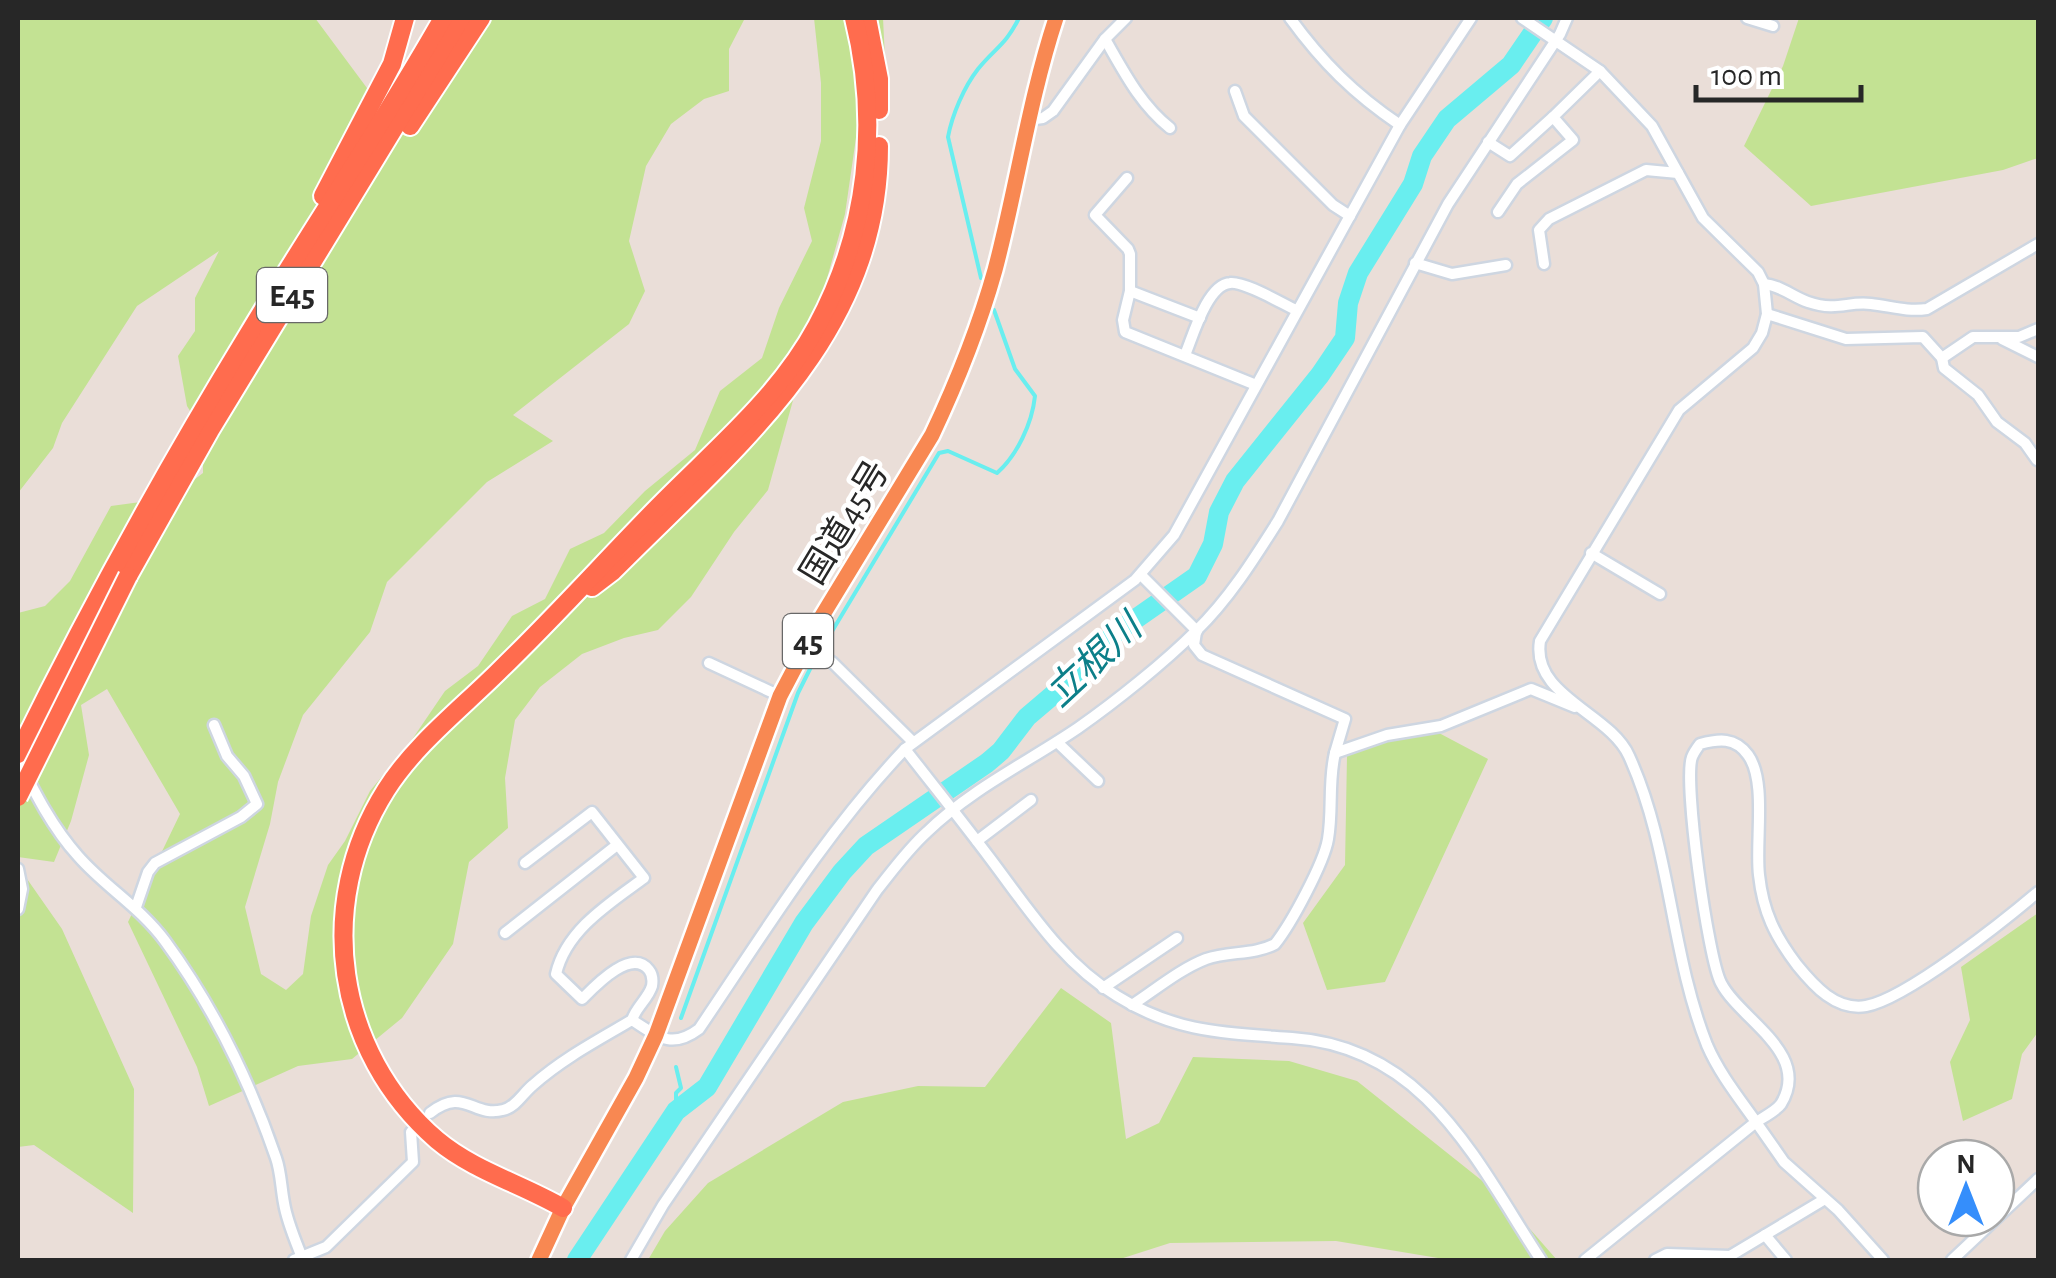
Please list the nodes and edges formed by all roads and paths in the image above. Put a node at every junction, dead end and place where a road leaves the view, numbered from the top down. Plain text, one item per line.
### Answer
1 (405, 18) edge
2 (443, 18) edge
3 (462, 18) edge
4 (480, 18) edge
5 (854, 18) edge
6 (867, 18) edge
7 (1056, 18) edge
8 (1126, 18) edge
9 (1290, 18) edge
10 (1471, 18) edge
11 (1522, 18) edge
12 (1570, 18) edge
13 (1747, 18) edge
14 (1773, 26) dead end
15 (1557, 37) junction
16 (1106, 38) junction
17 (1600, 71) junction
18 (1235, 91) dead end
19 (1554, 118) junction
20 (1028, 120) junction
21 (1400, 125) junction
22 (1170, 128) dead end
23 (1488, 142) junction
24 (1678, 173) junction
25 (1127, 178) dead end
26 (1498, 212) dead end
27 (1350, 216) junction
28 (2038, 244) edge
29 (1415, 263) junction
30 (1544, 264) dead end
31 (1506, 265) dead end
32 (294, 277) junction
33 (1764, 284) junction
34 (1130, 291) junction
35 (1296, 310) junction
36 (1767, 314) junction
37 (1200, 318) junction
38 (2038, 329) edge
39 (1996, 336) junction
40 (1186, 355) junction
41 (2038, 357) edge
42 (1942, 358) junction
43 (1256, 385) junction
44 (2038, 460) edge
45 (1591, 553) junction
46 (120, 573) junction
47 (1141, 575) junction
48 (1660, 594) dead end
49 (568, 605) junction
50 (1194, 628) junction
51 (832, 662) dead end
52 (709, 663) dead end
53 (780, 696) junction
54 (1591, 715) junction
55 (214, 725) dead end
56 (1057, 742) junction
57 (909, 746) junction
58 (1335, 752) junction
59 (18, 756) edge
60 (1098, 781) dead end
61 (18, 797) edge
62 (1030, 800) dead end
63 (951, 807) junction
64 (978, 841) junction
65 (617, 845) junction
66 (524, 864) dead end
67 (18, 868) edge
68 (2038, 892) edge
69 (136, 907) junction
70 (18, 909) edge
71 (505, 933) dead end
72 (1177, 938) dead end
73 (1103, 988) junction
74 (1132, 1005) junction
75 (632, 1020) junction
76 (656, 1035) junction
77 (430, 1113) dead end
78 (1756, 1122) junction
79 (411, 1132) dead end
80 (2038, 1179) edge
81 (1826, 1199) junction
82 (563, 1208) junction
83 (1765, 1235) junction
84 (299, 1259) edge
85 (539, 1260) edge
86 (631, 1260) edge
87 (1541, 1260) edge
88 (1586, 1260) edge
89 (1654, 1260) edge
90 (1786, 1260) edge
91 (1883, 1260) edge
92 (1952, 1260) edge

1 - 32 highway
2 - 32 highway, E45
3 - 32 highway, E45
4 - 32 highway
5 - 49 highway
6 - 49 highway
7 - 20 highway, 国道45号 / 45
8 - 16 street
9 - 21 street
10 - 21 street
11 - 15 street
12 - 15 street
13 - 14 street
15 - 17 street
15 - 23 street
16 - 20 street
16 - 22 street
17 - 19 street
17 - 24 street
18 - 27 street
19 - 23 street
19 - 26 street
20 - 53 highway, 国道45号 / 45
21 - 27 street
23 - 29 street
24 - 30 street
24 - 33 street
25 - 34 street
27 - 35 street
28 - 33 street
29 - 31 street
29 - 50 street
32 - 46 highway, E45
33 - 36 street
34 - 37 street
34 - 40 street
35 - 37 street
35 - 43 street
36 - 42 street
36 - 45 street
37 - 40 street
38 - 39 street
39 - 41 street
39 - 42 street
40 - 43 street
42 - 44 street
43 - 47 street
45 - 48 street
45 - 54 street
46 - 59 highway, E45
46 - 61 highway, E45, bridge
47 - 50 street
47 - 57 street
49 - 82 highway
50 - 56 street
50 - 58 street
51 - 57 street
52 - 53 street
53 - 76 highway, 国道45号 / 45
54 - 58 street
54 - 78 street
55 - 69 street
56 - 60 street
56 - 63 street
57 - 63 street
57 - 76 street
58 - 74 street
59 - 69 street
62 - 64 street
63 - 64 street
63 - 86 street
64 - 73 street
65 - 66 street
65 - 71 street
65 - 75 street
67 - 70 street
68 - 78 street
69 - 84 street
72 - 73 street
73 - 74 street
74 - 87 street
75 - 76 street
75 - 77 street
76 - 82 highway, 国道45号 / 45
78 - 81 street
78 - 88 street
79 - 84 street
80 - 92 street
81 - 83 street
81 - 91 street
82 - 85 highway, 国道45号 / 45
83 - 89 street
83 - 90 street

